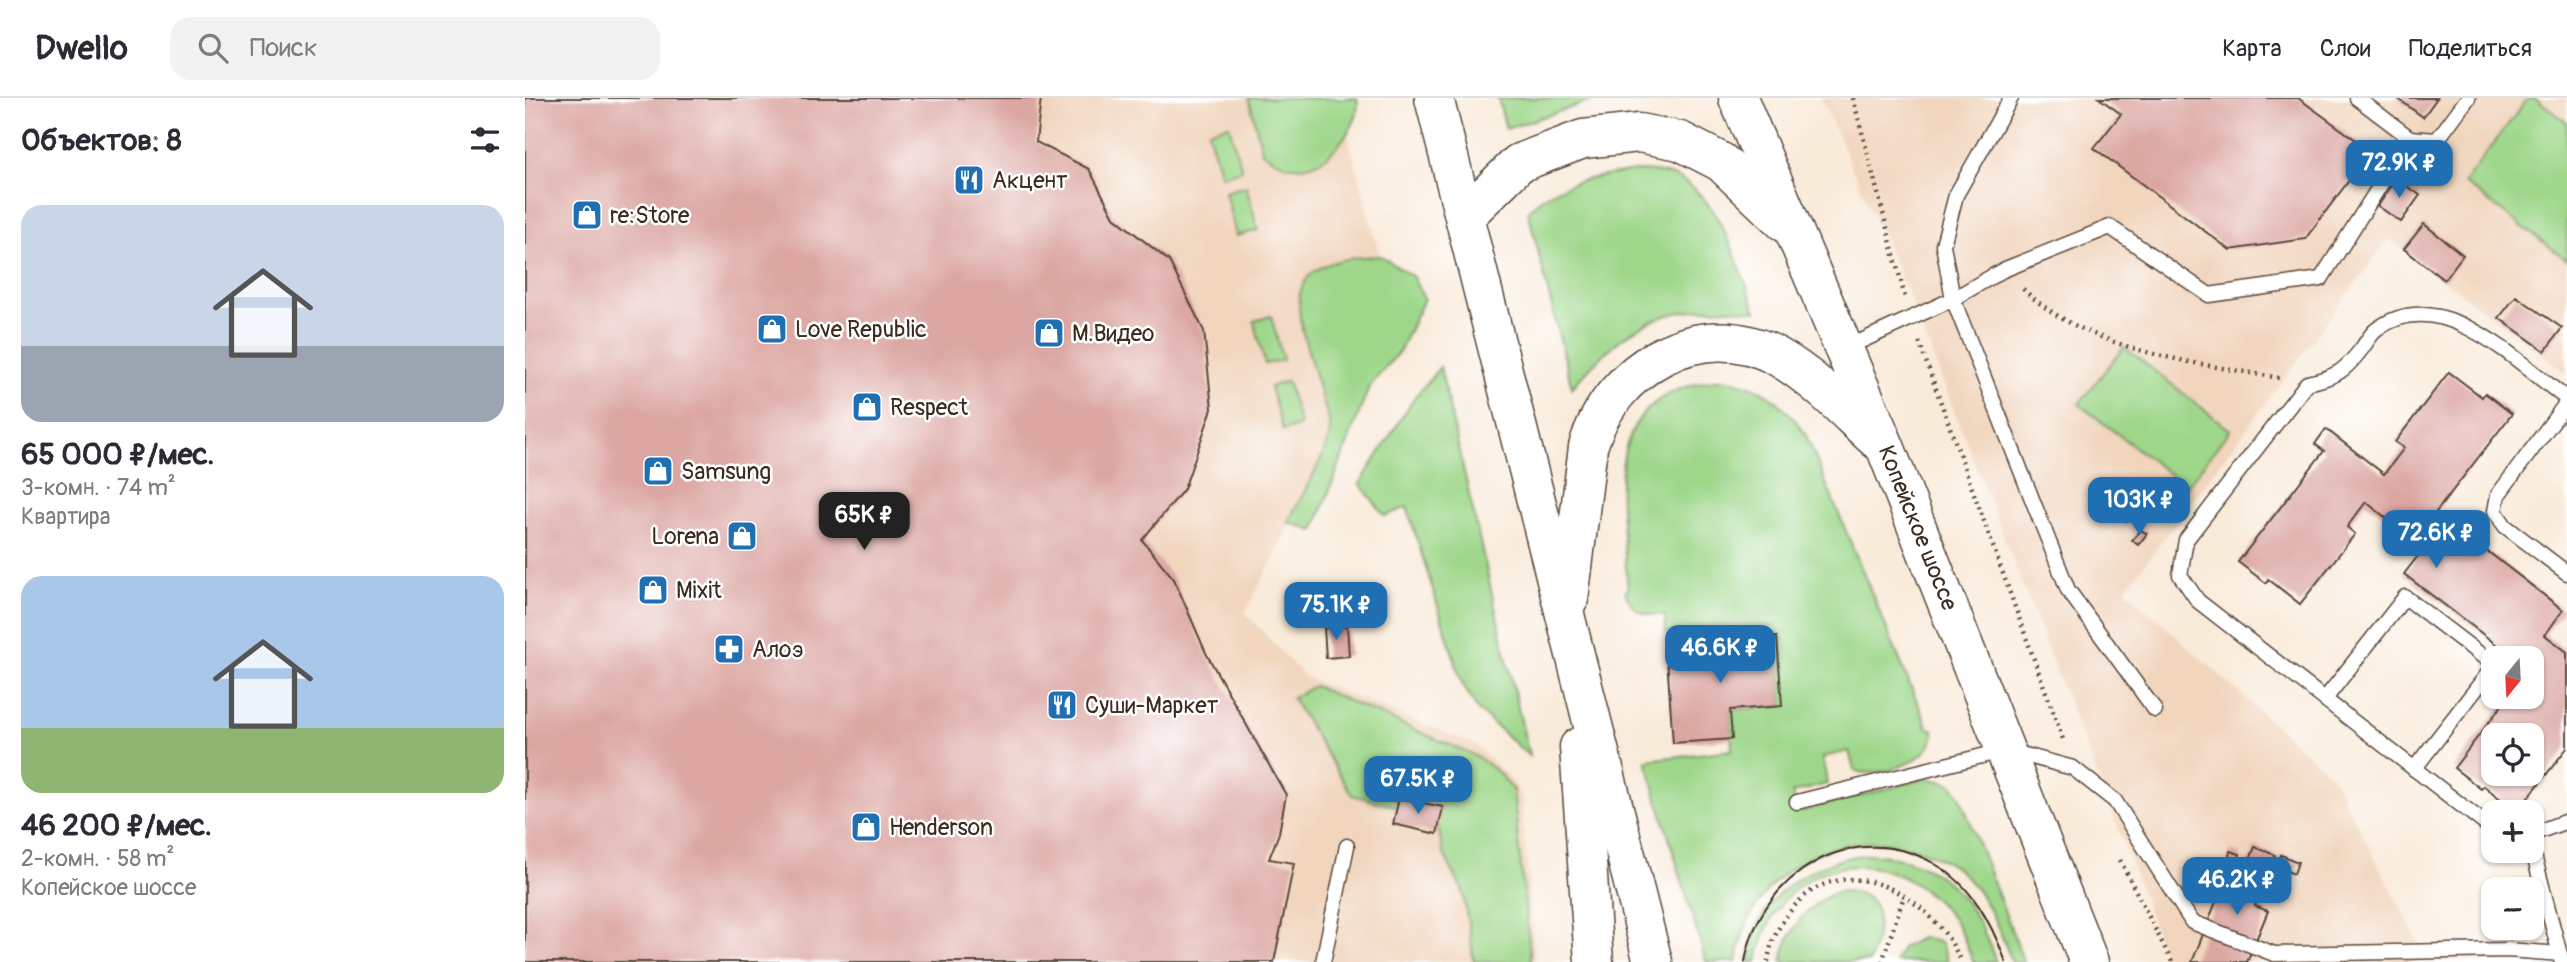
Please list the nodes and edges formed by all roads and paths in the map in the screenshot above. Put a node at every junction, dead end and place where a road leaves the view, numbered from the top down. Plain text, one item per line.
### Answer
1 (1434, 98) edge
2 (1738, 98) edge
3 (1853, 98) edge
4 (2011, 98) edge
5 (2357, 98) edge
6 (2468, 98) edge
7 (2410, 138) junction
8 (1465, 216) junction
9 (1793, 230) junction
10 (2003, 270) junction
11 (1953, 299) junction
12 (1910, 318) junction
13 (1842, 350) junction
14 (2307, 383) junction
15 (2567, 401) edge
16 (1886, 449) junction
17 (2567, 573) edge
18 (1569, 639) junction
19 (2481, 656) edge
20 (2481, 683) edge
21 (2325, 699) junction
22 (2155, 710) dead end
23 (2006, 750) junction
24 (2073, 768) junction
25 (2414, 769) junction
26 (1797, 802) dead end
27 (2481, 818) edge
28 (2567, 821) edge
29 (2544, 830) edge
30 (1347, 846) dead end
31 (2116, 853) dead end
32 (2536, 863) edge
33 (1904, 896) junction
34 (2561, 958) edge
35 (1323, 962) edge
36 (1594, 962) edge
37 (1653, 962) edge
38 (1768, 962) edge
39 (1882, 962) edge
40 (1961, 962) edge
41 (2089, 962) edge
42 (2172, 962) edge

1 - 8 main road
2 - 9 main road, Копейское шоссе
3 - 12 path
4 - 11 lane
5 - 7 lane
6 - 7 lane
7 - 10 lane
8 - 9 main road
8 - 18 main road
9 - 13 main road, Копейское шоссе
10 - 11 lane
10 - 14 path
11 - 12 lane
11 - 22 lane
12 - 13 lane
12 - 24 path
13 - 16 main road, Копейское шоссе
14 - 15 lane
14 - 21 lane
15 - 17 lane
16 - 18 main road
16 - 23 main road, Копейское шоссе
18 - 36 main road
18 - 37 main road
19 - 21 lane
20 - 25 lane
21 - 25 lane
23 - 24 lane
23 - 26 lane
23 - 41 main road, Копейское шоссе
24 - 34 lane
25 - 27 lane
28 - 29 lane
30 - 35 lane
31 - 42 path
32 - 34 lane
33 - 38 path
33 - 39 path
33 - 40 path

